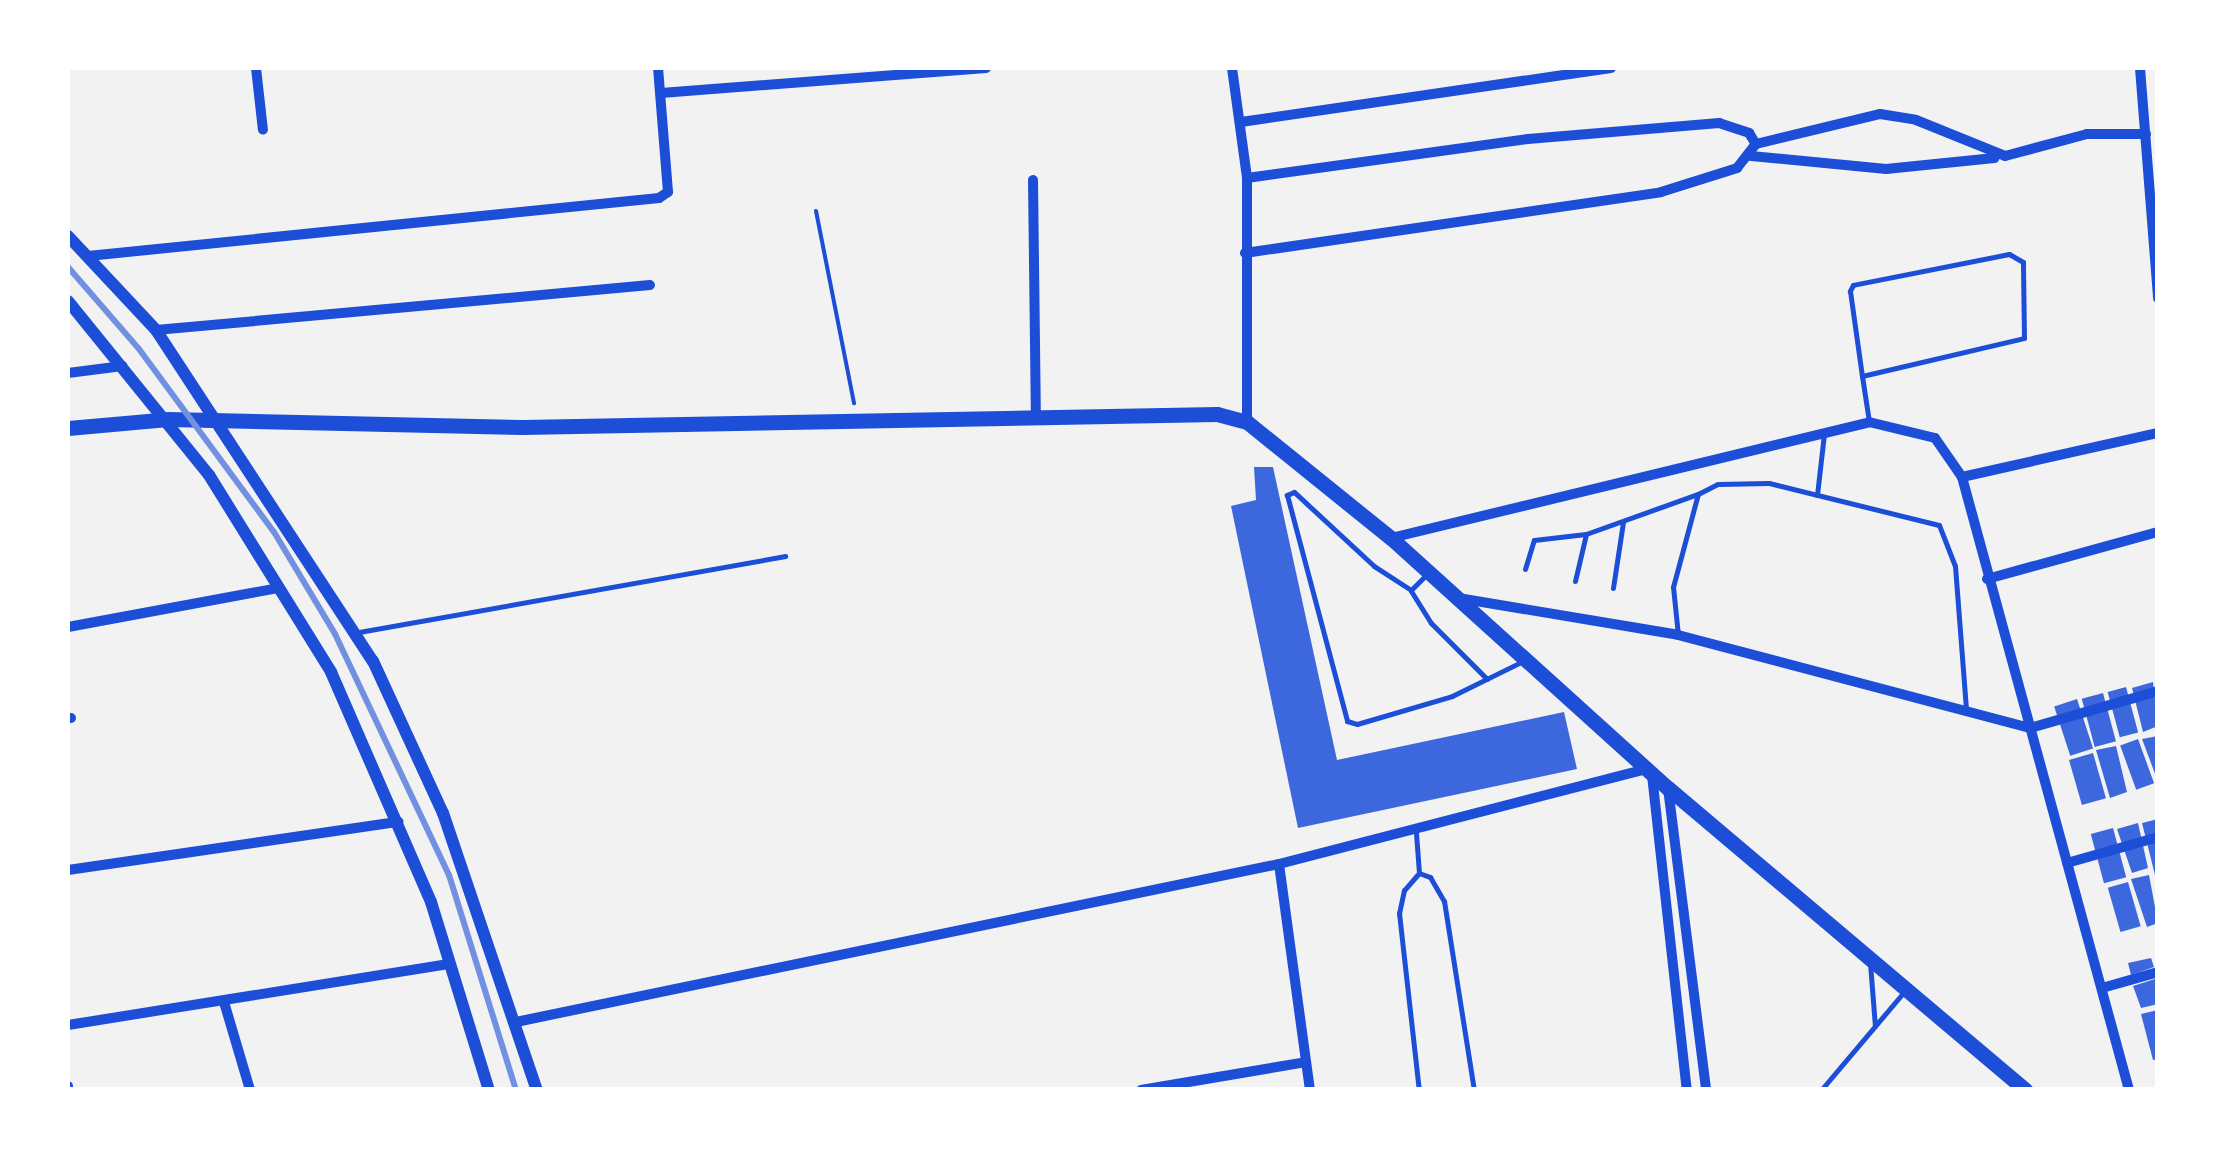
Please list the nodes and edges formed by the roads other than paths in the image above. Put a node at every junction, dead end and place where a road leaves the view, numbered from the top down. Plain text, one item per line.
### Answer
1 (256, 68) edge
2 (658, 68) edge
3 (986, 68) edge
4 (1232, 68) edge
5 (1611, 68) edge
6 (2140, 68) edge
7 (661, 93) junction
8 (1241, 122) junction
9 (263, 130) dead end
10 (2146, 134) junction
11 (1756, 144) junction
12 (1751, 156) junction
13 (2005, 156) junction
14 (1247, 178) junction
15 (1033, 180) dead end
16 (68, 236) edge
17 (1245, 253) junction
18 (88, 256) junction
19 (650, 285) dead end
20 (2158, 298) edge
21 (68, 302) edge
22 (156, 330) junction
23 (124, 366) junction
24 (68, 373) edge
25 (1862, 376) junction
26 (1036, 416) junction
27 (168, 419) junction
28 (218, 419) junction
29 (1247, 422) junction
30 (1869, 422) junction
31 (68, 428) edge
32 (1824, 433) junction
33 (2158, 433) edge
34 (1962, 477) junction
35 (1698, 494) junction
36 (1817, 495) junction
37 (1623, 522) junction
38 (2158, 532) edge
39 (1586, 534) junction
40 (1390, 538) junction
41 (785, 556) dead end
42 (1526, 568) dead end
43 (1427, 574) junction
44 (1988, 579) junction
45 (1575, 580) dead end
46 (279, 588) junction
47 (1613, 588) dead end
48 (1411, 590) junction
49 (1452, 597) junction
50 (68, 627) edge
51 (356, 633) junction
52 (1678, 635) junction
53 (1524, 660) junction
54 (1488, 679) junction
55 (2158, 691) edge
56 (1966, 708) junction
57 (2030, 728) junction
58 (1649, 772) junction
59 (1668, 788) junction
60 (399, 822) junction
61 (1416, 833) junction
62 (2158, 837) edge
63 (2068, 863) junction
64 (1279, 864) junction
65 (68, 870) edge
66 (1419, 872) junction
67 (1870, 960) junction
68 (450, 964) junction
69 (2158, 972) edge
70 (2102, 988) junction
71 (1905, 991) junction
72 (224, 1002) junction
73 (516, 1022) junction
74 (68, 1026) edge
75 (1875, 1026) junction
76 (1306, 1062) junction
77 (250, 1090) edge
78 (489, 1090) edge
79 (537, 1090) edge
80 (1141, 1090) edge
81 (1310, 1090) edge
82 (1419, 1090) edge
83 (1474, 1090) edge
84 (1687, 1090) edge
85 (1706, 1090) edge
86 (1821, 1090) edge
87 (2026, 1090) edge
88 (2129, 1090) edge

1 - 9 street
2 - 7 street
3 - 7 street
4 - 8 street
5 - 8 street
6 - 10 street
7 - 18 street
8 - 14 street
10 - 13 street
10 - 20 street
11 - 12 street
11 - 13 street
11 - 14 street
12 - 13 street
12 - 17 street
14 - 17 street
15 - 26 street
16 - 18 street
17 - 29 street
18 - 22 street
19 - 22 street
21 - 23 street
22 - 28 street
23 - 24 street
23 - 27 street
25 - 25 lane
25 - 30 lane
26 - 28 main road
26 - 29 main road
27 - 28 main road
27 - 31 main road
27 - 46 street
28 - 51 street
29 - 40 main road
30 - 32 street
30 - 34 street
32 - 36 lane
32 - 40 street
33 - 34 street
34 - 44 street
35 - 36 lane
35 - 37 lane
35 - 52 lane
36 - 56 lane
37 - 39 lane
37 - 47 lane
38 - 44 street
39 - 42 lane
39 - 45 lane
40 - 43 main road
41 - 51 lane
43 - 48 lane
43 - 49 main road
44 - 57 street
46 - 50 street
46 - 60 street
48 - 54 lane
48 - 54 lane
49 - 52 street
49 - 53 main road
51 - 73 street
52 - 56 street
53 - 54 lane
53 - 58 main road
55 - 57 street
56 - 57 street
57 - 63 street
58 - 59 main road
58 - 61 street
58 - 84 street
59 - 67 main road
59 - 85 street
60 - 65 street
60 - 68 street
61 - 64 street
61 - 66 lane
62 - 63 street
63 - 70 street
64 - 73 street
64 - 76 street
66 - 82 lane
66 - 83 lane
67 - 71 main road
67 - 75 lane
68 - 72 street
68 - 78 street
69 - 70 street
70 - 88 street
71 - 75 lane
71 - 87 main road
72 - 74 street
72 - 77 street
73 - 79 street
75 - 86 lane
76 - 80 street
76 - 81 street

